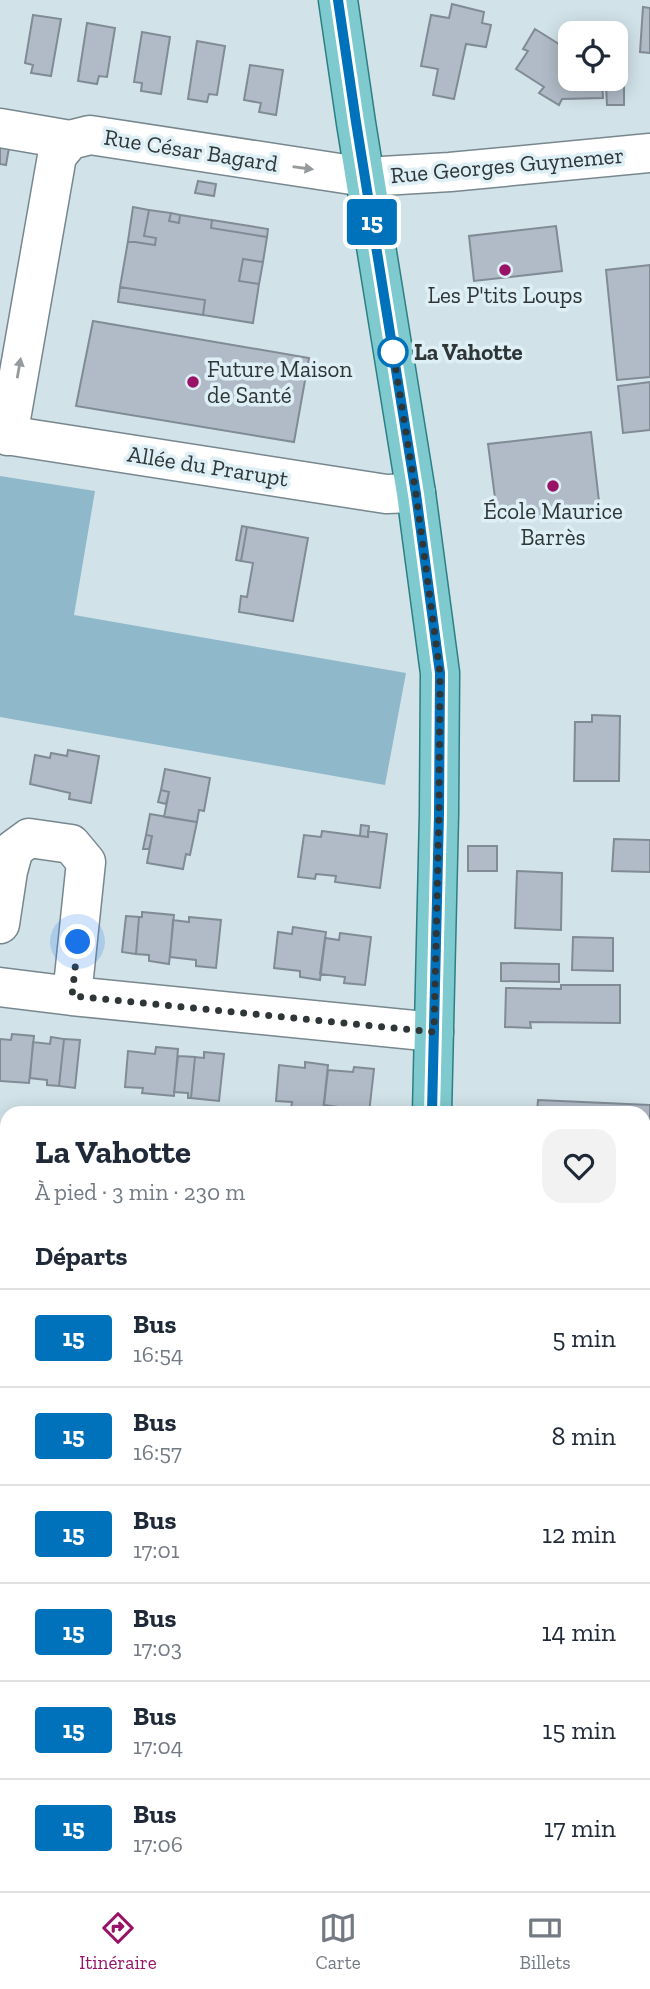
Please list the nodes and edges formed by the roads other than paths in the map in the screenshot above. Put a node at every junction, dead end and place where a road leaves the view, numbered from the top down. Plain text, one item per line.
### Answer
1 (338, 0) edge
2 (0, 128) edge
3 (70, 140) junction
4 (650, 153) edge
5 (365, 177) junction
6 (4, 435) edge
7 (416, 494) junction
8 (0, 924) edge
9 (0, 987) edge
10 (72, 996) junction
11 (434, 1032) junction
12 (432, 1106) edge

1 - 5 main road
2 - 3 street
3 -> 5 street, Rue César Bagard
6 -> 3 street, Rue César Bagard
4 - 5 street, Rue Georges Guynemer
5 - 7 main road
6 - 7 street, Allée du Prarupt
7 - 11 main road
8 - 10 street
9 - 10 street
10 - 11 street
11 - 12 main road

